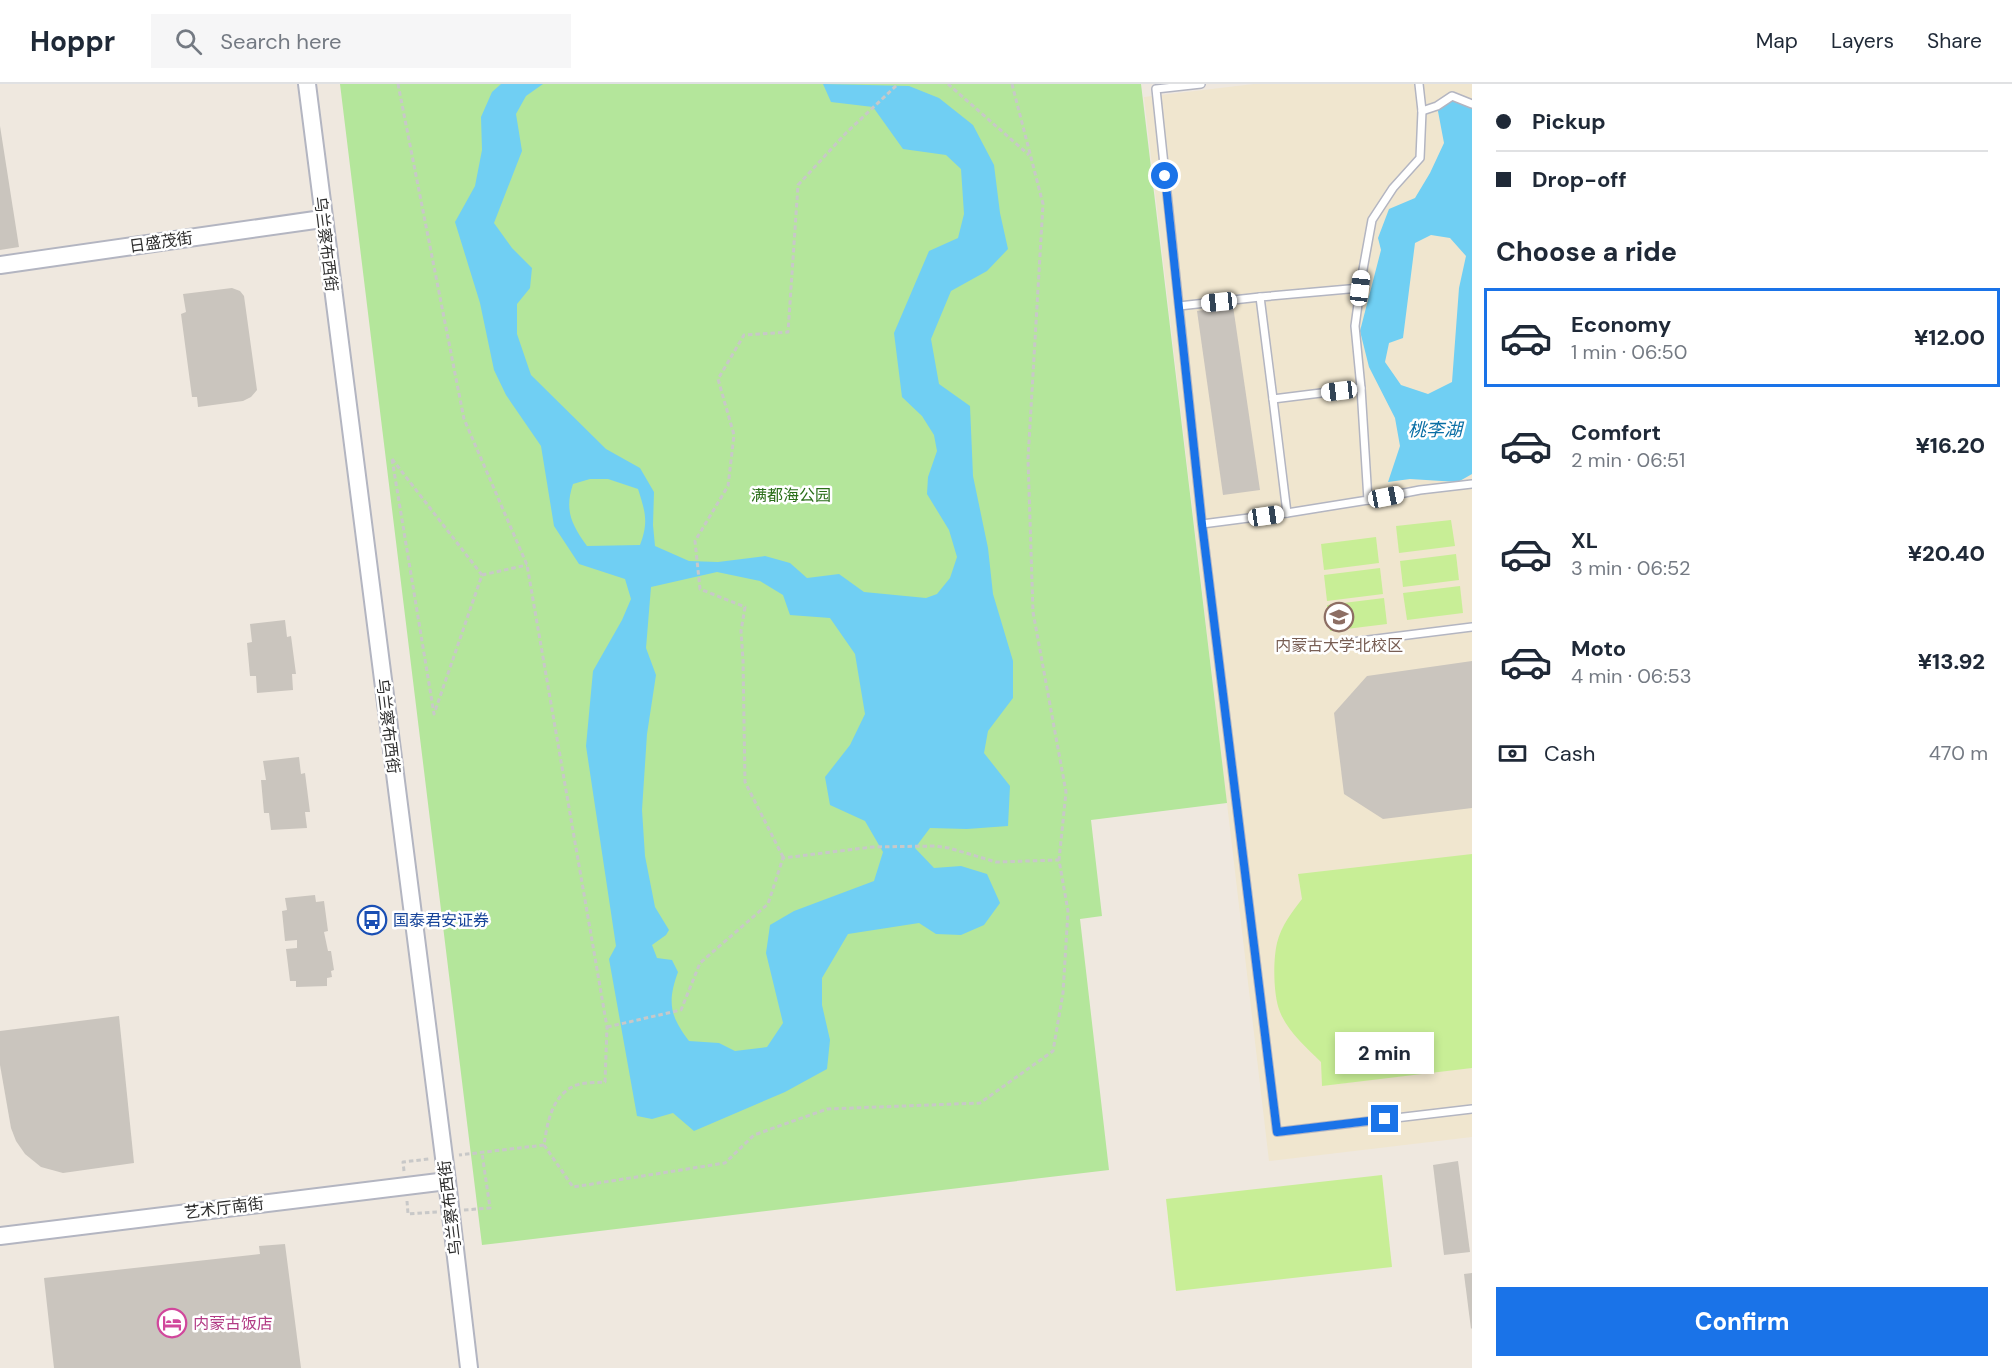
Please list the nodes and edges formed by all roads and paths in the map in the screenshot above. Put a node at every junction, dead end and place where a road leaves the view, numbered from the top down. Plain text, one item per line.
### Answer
1 (307, 84) edge
2 (398, 84) edge
3 (898, 84) edge
4 (948, 84) edge
5 (1012, 84) edge
6 (1201, 84) edge
7 (1419, 84) edge
8 (1472, 104) edge
9 (1422, 111) junction
10 (1031, 156) junction
11 (322, 219) junction
12 (0, 265) edge
13 (1360, 288) junction
14 (1260, 297) junction
15 (1179, 306) junction
16 (1361, 388) junction
17 (1273, 399) junction
18 (1472, 484) edge
19 (1368, 500) junction
20 (1287, 513) junction
21 (1202, 524) junction
22 (527, 565) junction
23 (482, 575) junction
24 (1472, 627) edge
25 (1312, 647) dead end
26 (783, 858) junction
27 (1059, 860) junction
28 (607, 1027) junction
29 (1472, 1109) edge
30 (544, 1146) junction
31 (482, 1153) dead end
32 (447, 1181) junction
33 (0, 1236) edge
34 (469, 1368) edge

1 - 11 street, 乌兰察布西街
2 - 22 path
3 - 26 path
4 - 10 path
5 - 10 path
6 - 15 lane
7 - 9 lane
8 - 9 lane
9 - 13 lane
10 - 27 path
11 - 12 street, 日盛茂街
11 - 32 street, 乌兰察布西街
13 - 14 lane
13 - 16 lane
14 - 15 lane
14 - 17 lane
15 - 21 lane
16 - 17 lane
16 - 19 lane
17 - 20 lane
18 - 19 lane
19 - 20 lane
20 - 21 lane
21 - 29 lane
22 - 23 path
22 - 28 path
23 - 23 path
24 - 25 lane
26 - 27 path
26 - 28 path
27 - 30 path
28 - 30 path
30 - 31 path
32 - 33 street, 艺术厅南街
32 - 34 street, 乌兰察布西街

